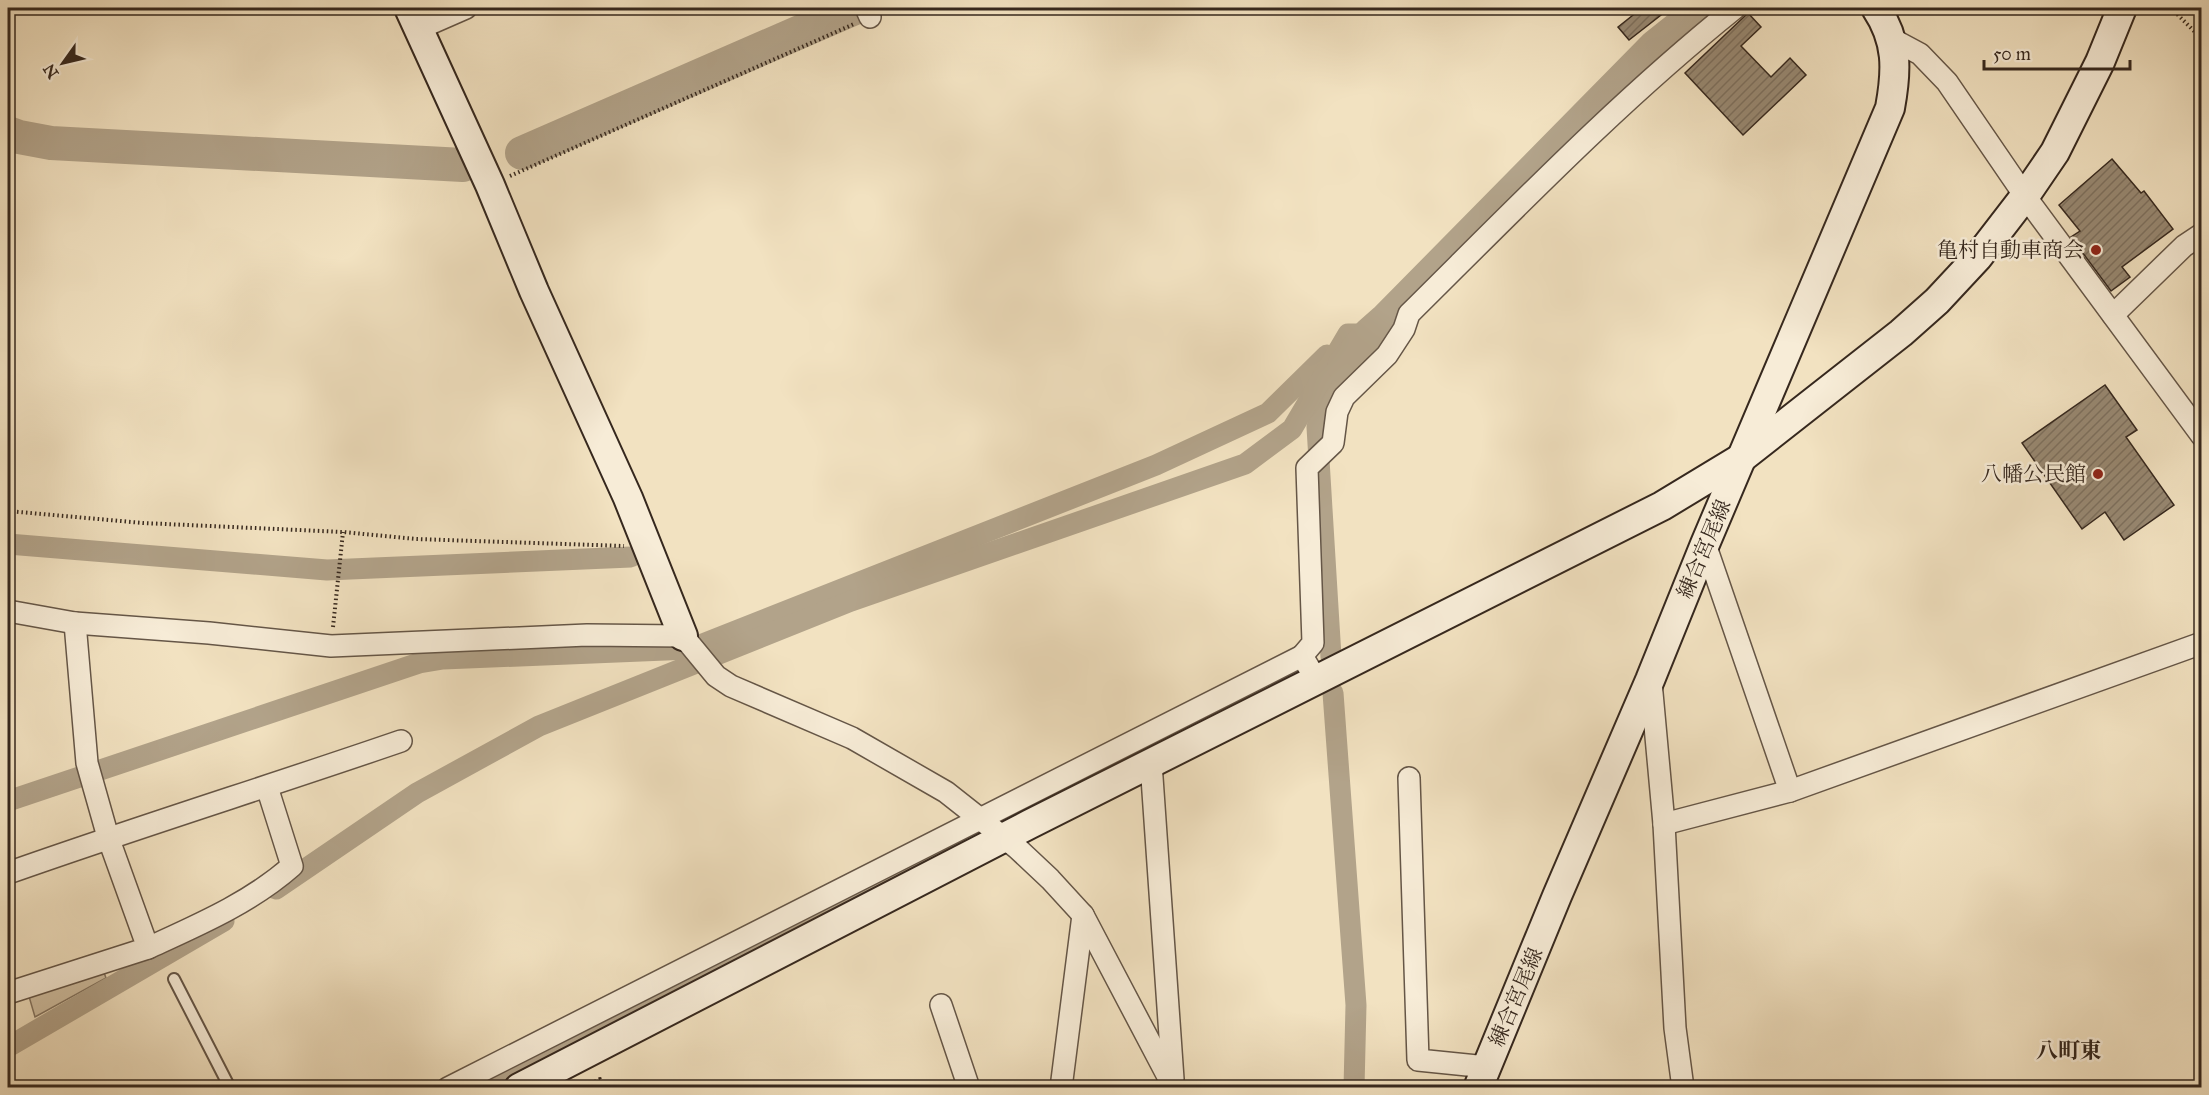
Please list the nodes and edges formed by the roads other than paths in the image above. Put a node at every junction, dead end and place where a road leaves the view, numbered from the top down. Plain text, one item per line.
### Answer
1 (466, 8) edge
2 (1735, 8) edge
3 (1876, 8) edge
4 (2122, 8) edge
5 (413, 18) edge
6 (1892, 39) junction
7 (2025, 196) junction
8 (2202, 234) edge
9 (2113, 315) junction
10 (2202, 436) edge
11 (1743, 457) junction
12 (1705, 544) junction
13 (8, 611) edge
14 (75, 623) junction
15 (686, 640) junction
16 (2202, 643) edge
17 (1309, 668) junction
18 (1650, 680) junction
19 (401, 741) dead end
20 (1151, 763) junction
21 (1409, 778) dead end
22 (267, 787) junction
23 (1790, 791) junction
24 (980, 819) junction
25 (1664, 824) junction
26 (108, 837) junction
27 (1004, 837) junction
28 (8, 873) edge
29 (1083, 915) junction
30 (148, 948) junction
31 (174, 979) dead end
32 (8, 993) edge
33 (941, 1005) dead end
34 (1482, 1077) edge
35 (1174, 1087) edge
36 (230, 1088) edge
37 (448, 1088) edge
38 (519, 1088) edge
39 (969, 1088) edge
40 (1060, 1088) edge
41 (1683, 1088) edge

1 - 5 street
2 - 17 street
3 - 6 street, 練合宮尾線
4 - 7 street
5 - 15 street
6 - 7 street
6 - 11 street, 練合宮尾線
7 - 9 street
7 - 11 street
8 - 9 street
9 - 10 street
11 - 12 street, 練合宮尾線
11 - 17 street
12 - 18 street, 練合宮尾線
12 - 23 street
13 - 14 street
14 - 15 street
14 - 26 street
15 - 24 street
16 - 23 street
17 - 20 street
17 - 24 street
18 - 25 street
18 - 34 street, 練合宮尾線
19 - 22 street
20 - 27 street
20 - 35 street
21 - 34 street
22 - 26 street
22 - 30 street
23 - 25 street
24 - 27 street
24 - 37 street
25 - 41 street
26 - 28 street
26 - 30 street
27 - 29 street
27 - 38 street
29 - 35 street
29 - 40 street
30 - 32 street
31 - 36 lane
33 - 39 street

